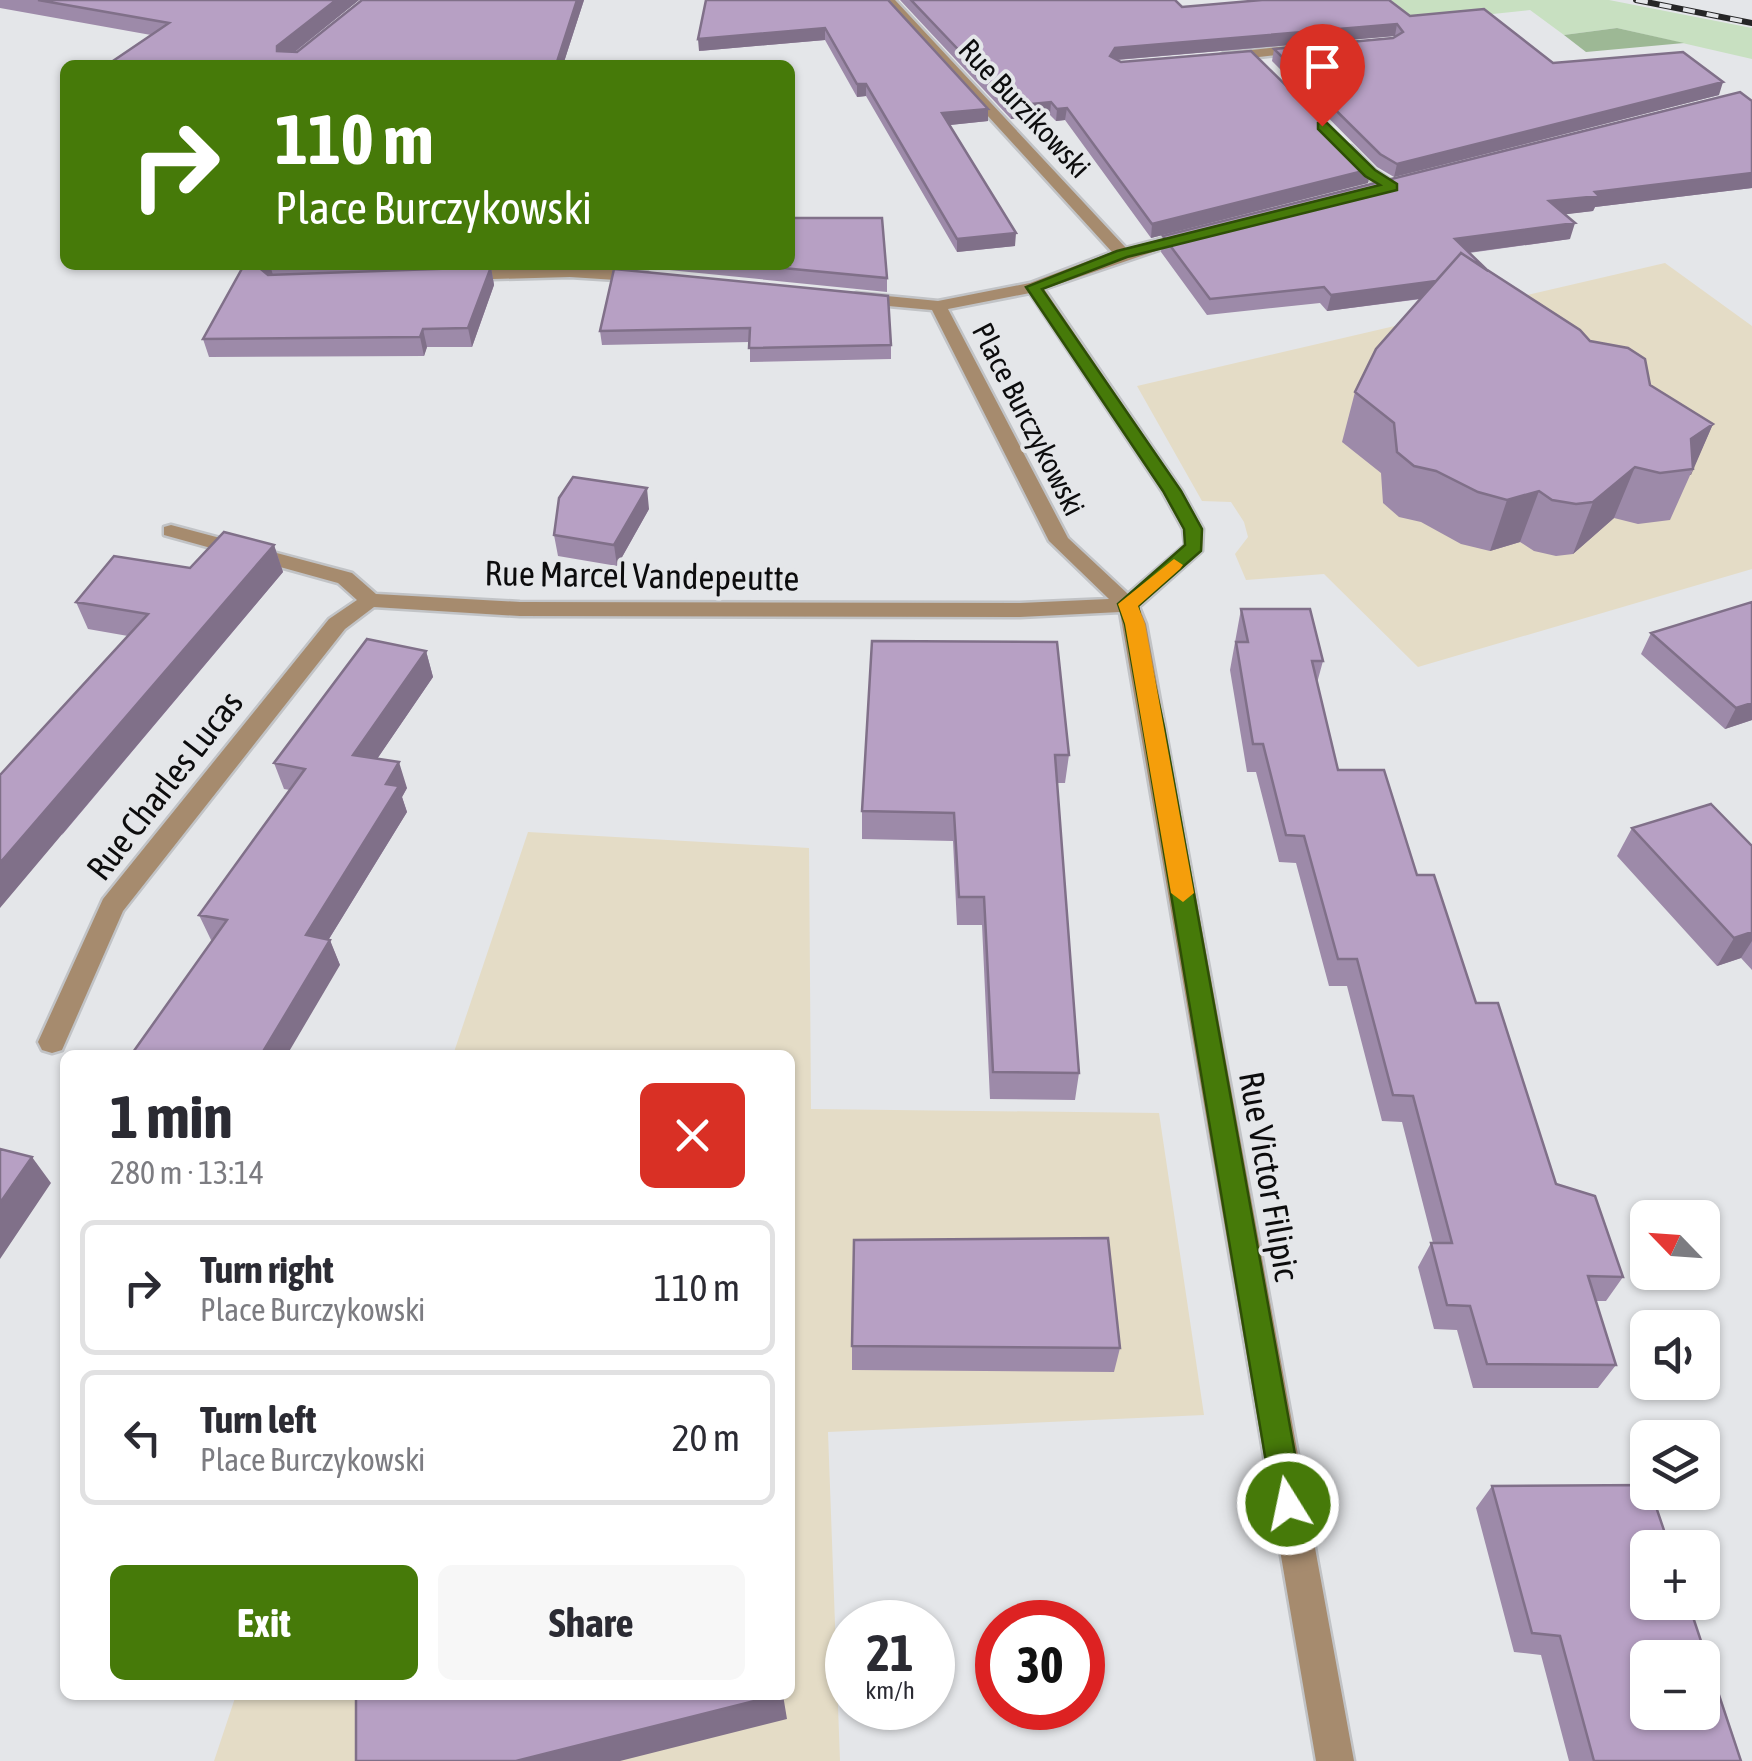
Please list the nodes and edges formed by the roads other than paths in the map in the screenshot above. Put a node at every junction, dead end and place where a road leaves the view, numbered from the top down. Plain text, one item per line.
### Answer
1 (888, 0) edge
2 (1330, 46) edge
3 (1252, 54) junction
4 (1214, 58) edge
5 (1265, 68) edge
6 (1330, 134) edge
7 (1373, 192) edge
8 (1219, 230) edge
9 (1122, 254) junction
10 (540, 270) edge
11 (588, 270) edge
12 (432, 277) edge
13 (667, 279) edge
14 (1034, 287) junction
15 (846, 297) edge
16 (938, 306) junction
17 (171, 532) dead end
18 (370, 600) junction
19 (1128, 604) junction
20 (52, 1042) dead end
21 (1335, 1761) edge

1 - 9 street, Rue Burzikowski
2 - 3 street
3 - 4 street
3 - 5 street
6 - 7 street
8 - 9 street
9 - 14 street
10 - 12 street
11 - 13 street
14 - 16 street, Place Burczykowski
14 - 19 street, Place Burczykowski
15 - 16 street
16 - 19 street, Place Burczykowski
17 - 18 street
18 - 19 street, Rue Marcel Vandepeutte
18 - 20 street, Rue Charles Lucas
19 - 21 street, Rue Victor Filipic

